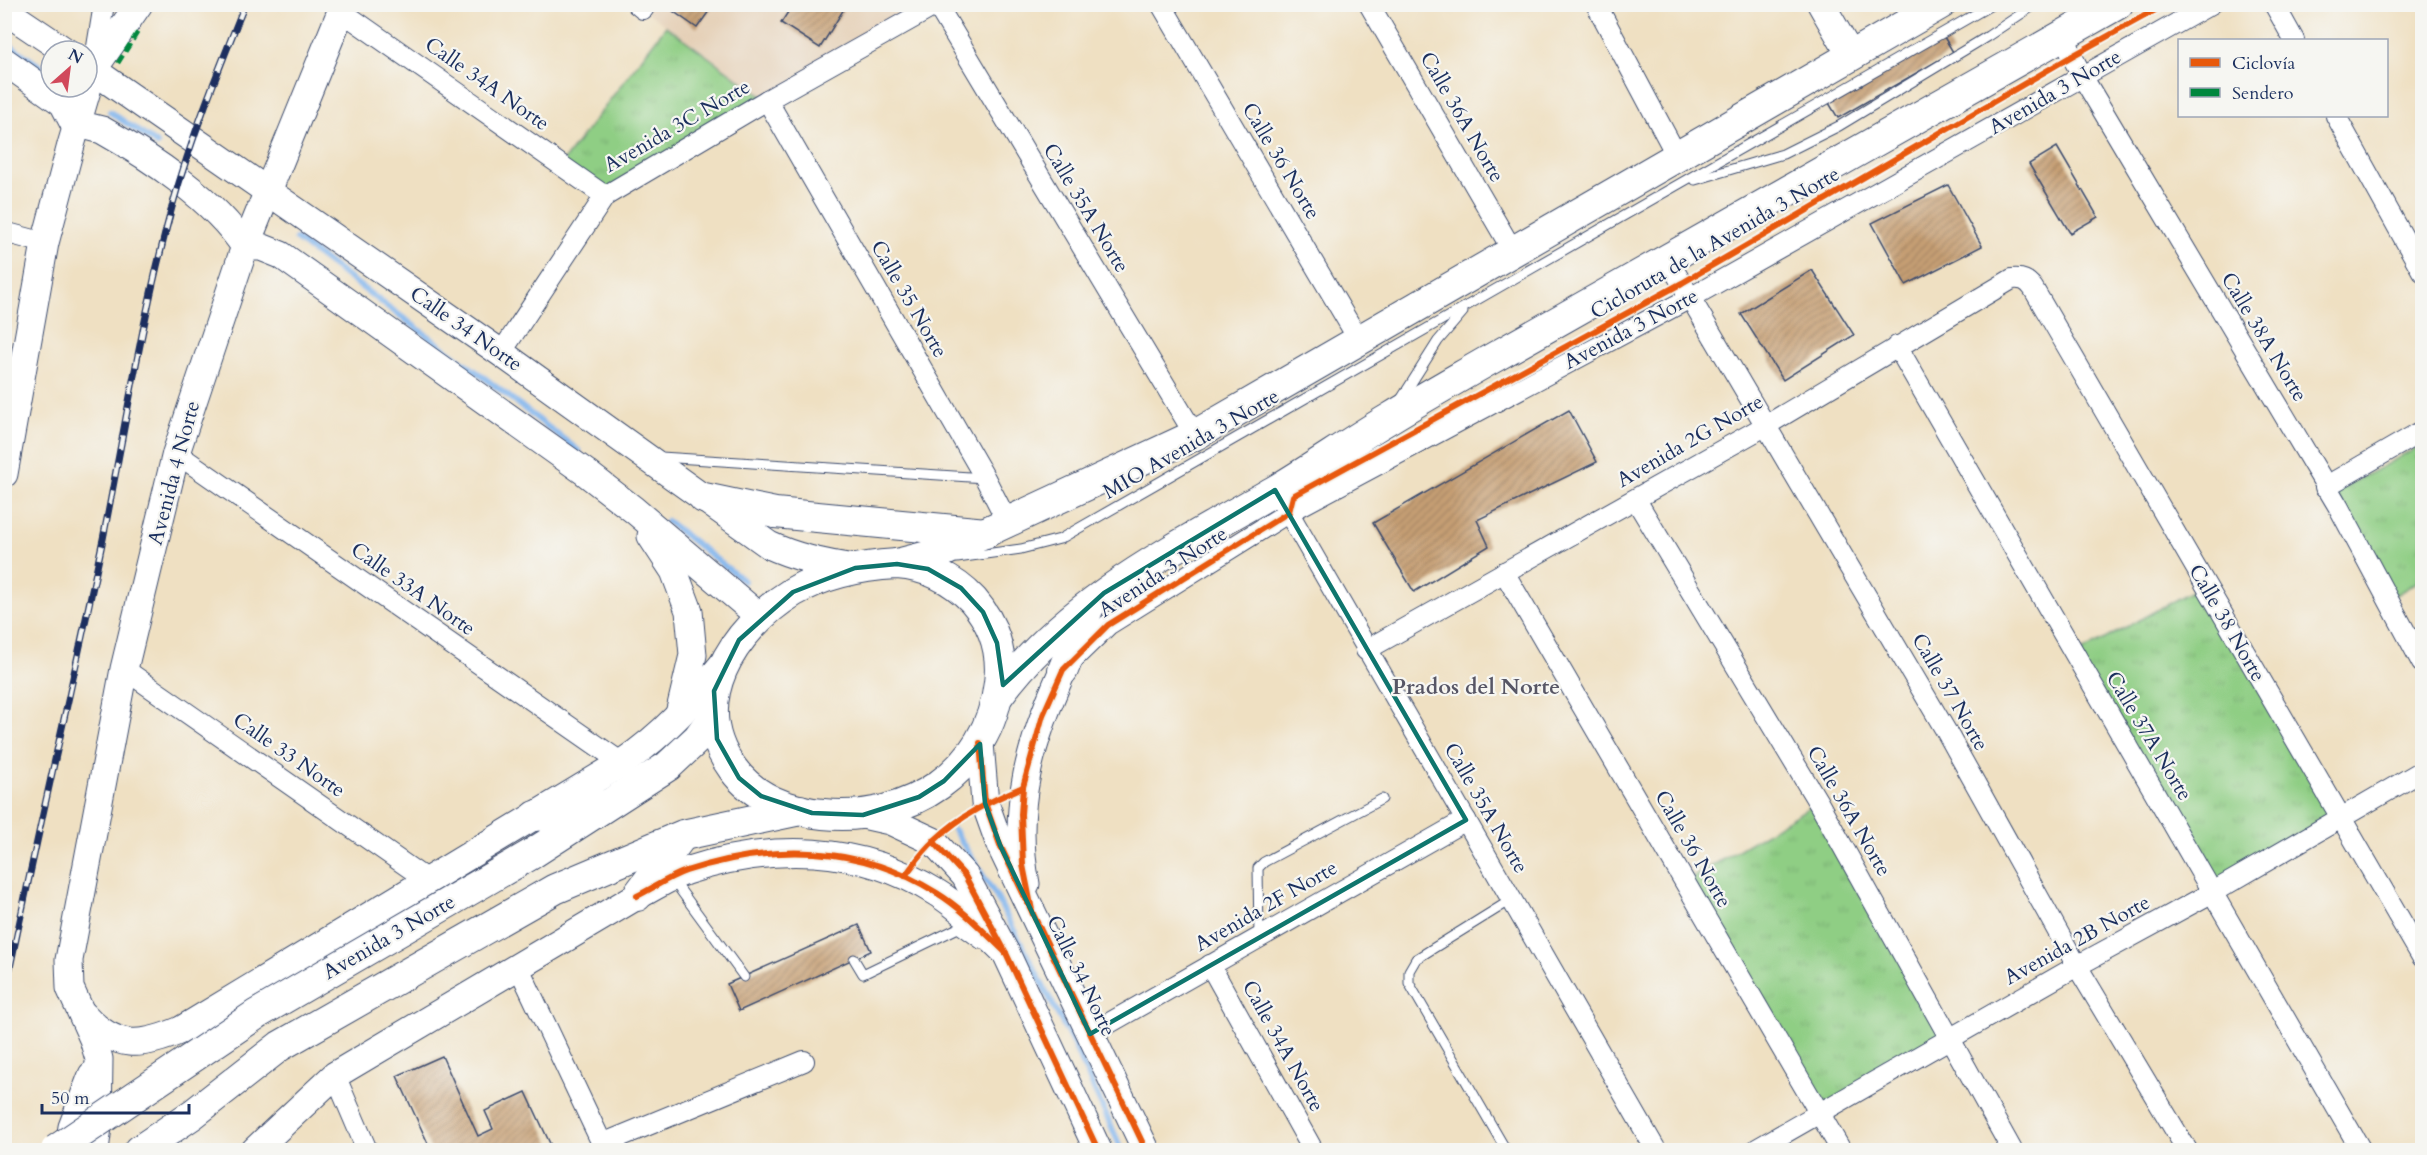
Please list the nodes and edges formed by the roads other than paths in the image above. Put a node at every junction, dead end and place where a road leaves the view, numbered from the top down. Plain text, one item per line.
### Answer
1 (104, 4) edge
2 (139, 4) edge
3 (1369, 4) edge
4 (1596, 4) edge
5 (1821, 4) edge
6 (1941, 4) edge
7 (1993, 4) edge
8 (2036, 4) edge
9 (2118, 4) edge
10 (2211, 4) edge
11 (2274, 4) edge
12 (937, 5) edge
13 (1164, 5) edge
14 (342, 8) edge
15 (4, 10) edge
16 (2065, 35) junction
17 (47, 39) edge
18 (96, 39) edge
19 (2293, 39) edge
20 (99, 56) edge
21 (1851, 56) junction
22 (4, 61) edge
23 (99, 74) edge
24 (2082, 76) junction
25 (83, 99) edge
26 (768, 100) junction
27 (2337, 117) edge
28 (76, 128) junction
29 (1678, 172) junction
30 (268, 192) junction
31 (605, 196) junction
32 (4, 232) edge
33 (45, 243) junction
34 (245, 247) junction
35 (1514, 253) junction
36 (1668, 260) junction
37 (2422, 271) edge
38 (2033, 288) joint
39 (1690, 298) junction
40 (1470, 305) junction
41 (1360, 342) junction
42 (1897, 346) junction
43 (501, 353) junction
44 (1389, 418) junction
45 (1765, 426) junction
46 (2422, 431) edge
47 (1195, 435) junction
48 (177, 453) junction
49 (644, 456) junction
50 (4, 474) edge
51 (985, 478) junction
52 (2325, 487) junction
53 (704, 498) junction
54 (1636, 500) junction
55 (1282, 501) junction
56 (634, 510) junction
57 (997, 528) junction
58 (904, 565) junction
59 (855, 568) junction
60 (1504, 572) junction
61 (1091, 603) junction
62 (760, 617) junction
63 (1366, 650) junction
64 (724, 663) junction
65 (2422, 663) edge
66 (124, 669) junction
67 (1063, 670) junction
68 (998, 696) junction
69 (713, 717) junction
70 (679, 718) junction
71 (980, 743) junction
72 (622, 764) junction
73 (2422, 771) edge
74 (1382, 799) dead end
75 (615, 800) junction
76 (802, 810) junction
77 (863, 815) junction
78 (536, 816) junction
79 (2341, 818) junction
80 (1466, 820) junction
81 (682, 834) junction
82 (671, 878) junction
83 (427, 880) junction
84 (2213, 892) junction
85 (637, 896) junction
86 (1512, 900) junction
87 (1033, 915) junction
88 (1259, 938) junction
89 (2422, 957) edge
90 (854, 959) dead end
91 (1009, 961) junction
92 (1210, 965) junction
93 (2077, 966) junction
94 (519, 968) junction
95 (744, 977) dead end
96 (78, 1008) junction
97 (1090, 1034) junction
98 (1949, 1041) junction
99 (99, 1059) junction
100 (804, 1061) dead end
101 (335, 1075) junction
102 (1819, 1112) junction
103 (604, 1147) edge
104 (56, 1150) edge
105 (68, 1150) edge
106 (95, 1150) edge
107 (140, 1150) edge
108 (255, 1150) edge
109 (272, 1150) edge
110 (367, 1150) edge
111 (1096, 1150) edge
112 (1146, 1150) edge
113 (1313, 1150) edge
114 (1506, 1150) edge
115 (1656, 1150) edge
116 (1755, 1150) edge
117 (1841, 1150) edge
118 (2012, 1150) edge
119 (2187, 1150) edge
120 (2361, 1150) edge

1 - 18 street
2 - 20 main road
3 - 35 street, Calle 36A Norte
4 - 29 street
5 - 21 main road
6 - 21 main road
7 - 29 lane, MIO Avenida 3 Norte
8 - 29 lane, MIO Avenida 3 Norte
9 - 16 main road, Avenida 3 Norte
10 - 24 street, Avenida 3 Norte
11 - 19 street
12 - 26 street, Avenida 3C Norte
12 - 47 street, Calle 35A Norte
13 - 41 street, Calle 36 Norte
14 - 30 main road, Avenida 4 Norte
14 - 31 street, Calle 34A Norte
15 - 17 main road
16 - 24 street, Calle 38A Norte
16 - 36 main road, Avenida 3 Norte
21 - 29 main road
22 - 28 main road
23 - 30 main road, Calle 34 Norte
24 - 39 street, Avenida 3 Norte
24 - 52 street, Calle 38A Norte
25 - 28 main road
26 - 31 street, Avenida 3C Norte
26 - 51 street, Calle 35 Norte
27 - 37 street
28 - 33 main road
28 - 34 main road
29 - 35 main road
29 - 40 lane, MIO Avenida 3 Norte
30 - 34 main road, Avenida 4 Norte
30 - 43 main road, Calle 34 Norte
31 - 43 street, Avenida 3C Norte
32 - 33 street
33 - 50 main road
34 - 48 main road, Avenida 4 Norte
34 - 56 main road
35 - 41 main road
36 - 39 street, Calle 37 Norte
36 - 44 main road, Avenida 3 Norte
38 - 42 street, Avenida 2G Norte
38 - 79 street, Calle 38 Norte
39 - 45 street, Calle 37 Norte
39 - 55 street, Avenida 3 Norte
40 - 44 lane, MIO Avenida 3 Norte
40 - 58 lane, MIO Avenida 3 Norte
41 - 47 main road
42 - 45 street, Avenida 2G Norte
42 - 84 street, Calle 37A Norte
43 - 49 main road, Calle 34 Norte
44 - 55 main road, Avenida 3 Norte
45 - 54 street, Avenida 2G Norte
45 - 93 street, Calle 37 Norte
46 - 52 street
47 - 57 main road
48 - 66 main road, Avenida 4 Norte
48 - 72 street, Calle 33A Norte
49 - 51 lane
49 - 53 main road, Calle 34 Norte
51 - 57 street, Calle 35 Norte
52 - 65 street, Calle 38A Norte
53 - 57 main road
53 - 59 main road, Calle 34 Norte
54 - 60 street, Avenida 2G Norte
54 - 98 street, Calle 36A Norte
55 - 61 main road, Avenida 3 Norte
55 - 63 street, Calle 35A Norte
55 - 67 street, Avenida 3 Norte
56 - 62 main road
56 - 70 main road
57 - 58 main road
58 - 59 main road
58 - 68 main road
59 - 62 main road
60 - 63 street, Avenida 2G Norte
60 - 102 street, Calle 36 Norte
61 - 67 main road
61 - 68 main road, Avenida 3 Norte
62 - 64 main road
63 - 80 street, Calle 35A Norte
64 - 69 main road
64 - 70 main road, Avenida 3 Norte
66 - 83 street, Calle 33 Norte
66 - 96 main road, Avenida 4 Norte
67 - 87 main road
68 - 71 main road
69 - 75 main road, Avenida 3 Norte
69 - 76 main road
70 - 72 main road, Avenida 3 Norte
71 - 77 main road
71 - 87 main road, Calle 34 Norte
72 - 78 main road, Avenida 3 Norte
73 - 79 street, Avenida 2B Norte
74 - 88 lane
75 - 78 main road
75 - 104 main road, Avenida 3 Norte, bridge
76 - 77 main road
76 - 81 main road, Avenida 3 Norte
77 - 91 main road
78 - 83 main road, Avenida 3 Norte
79 - 84 street, Avenida 2B Norte
79 - 89 street, Calle 38 Norte
80 - 86 street, Calle 35A Norte
80 - 88 street, Avenida 2F Norte
81 - 85 main road
81 - 107 main road, Avenida 3 Norte
82 - 85 main road
82 - 91 main road
82 - 95 lane
83 - 96 main road, Avenida 3 Norte
84 - 93 street, Avenida 2B Norte
84 - 120 street, Calle 37A Norte
85 - 94 main road
86 - 114 lane
86 - 115 street, Calle 35A Norte
87 - 97 main road, Calle 34 Norte
88 - 92 street, Avenida 2F Norte
90 - 91 lane
91 - 111 main road
92 - 97 street, Avenida 2F Norte
92 - 113 street, Calle 34A Norte
93 - 98 street, Avenida 2B Norte
93 - 119 street, Calle 37 Norte
94 - 101 main road
94 - 103 street
96 - 99 main road, Avenida 4 Norte
97 - 112 main road, Calle 34 Norte
98 - 102 street, Avenida 2B Norte
98 - 118 street, Calle 36A Norte
99 - 105 main road
99 - 106 main road
100 - 103 street
101 - 108 main road
101 - 109 street
101 - 110 street
102 - 116 street, Avenida 2B Norte
102 - 117 street, Calle 36 Norte

